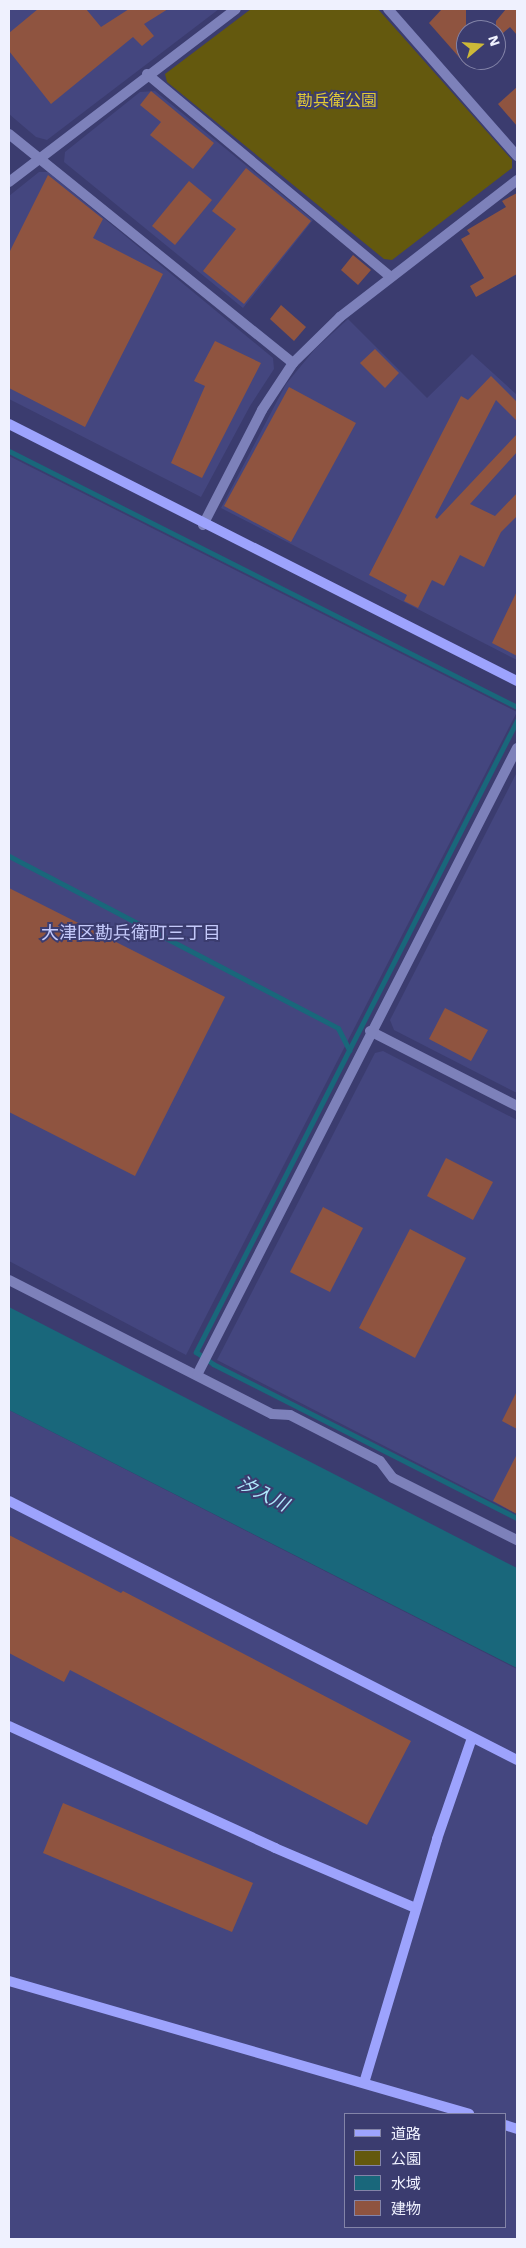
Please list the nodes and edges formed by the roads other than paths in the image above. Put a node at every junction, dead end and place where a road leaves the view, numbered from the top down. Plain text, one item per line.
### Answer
1 (236, 9) edge
2 (388, 9) edge
3 (148, 74) junction
4 (9, 134) edge
5 (517, 156) edge
6 (37, 158) junction
7 (517, 180) edge
8 (9, 182) edge
9 (391, 276) junction
10 (293, 363) junction
11 (9, 424) edge
12 (203, 524) junction
13 (517, 681) edge
14 (517, 748) edge
15 (370, 1031) junction
16 (517, 1106) edge
17 (9, 1280) edge
18 (197, 1375) junction
19 (9, 1501) edge
20 (517, 1540) edge
21 (9, 1726) edge
22 (472, 1738) junction
23 (517, 1760) edge
24 (416, 1908) junction
25 (9, 1981) edge
26 (364, 2084) junction
27 (466, 2113) edge

1 - 3 street
2 - 5 street
3 - 6 street
3 - 9 street
4 - 6 street
6 - 8 street
6 - 10 street
7 - 9 street
9 - 10 street
10 - 12 street
11 - 12 street
12 - 13 street
14 - 15 street
15 - 16 street
15 - 18 street
17 - 18 street
18 - 20 street
19 - 22 street
21 - 24 street
22 - 23 street
22 - 24 street
24 - 26 street
25 - 26 street
26 - 27 street

